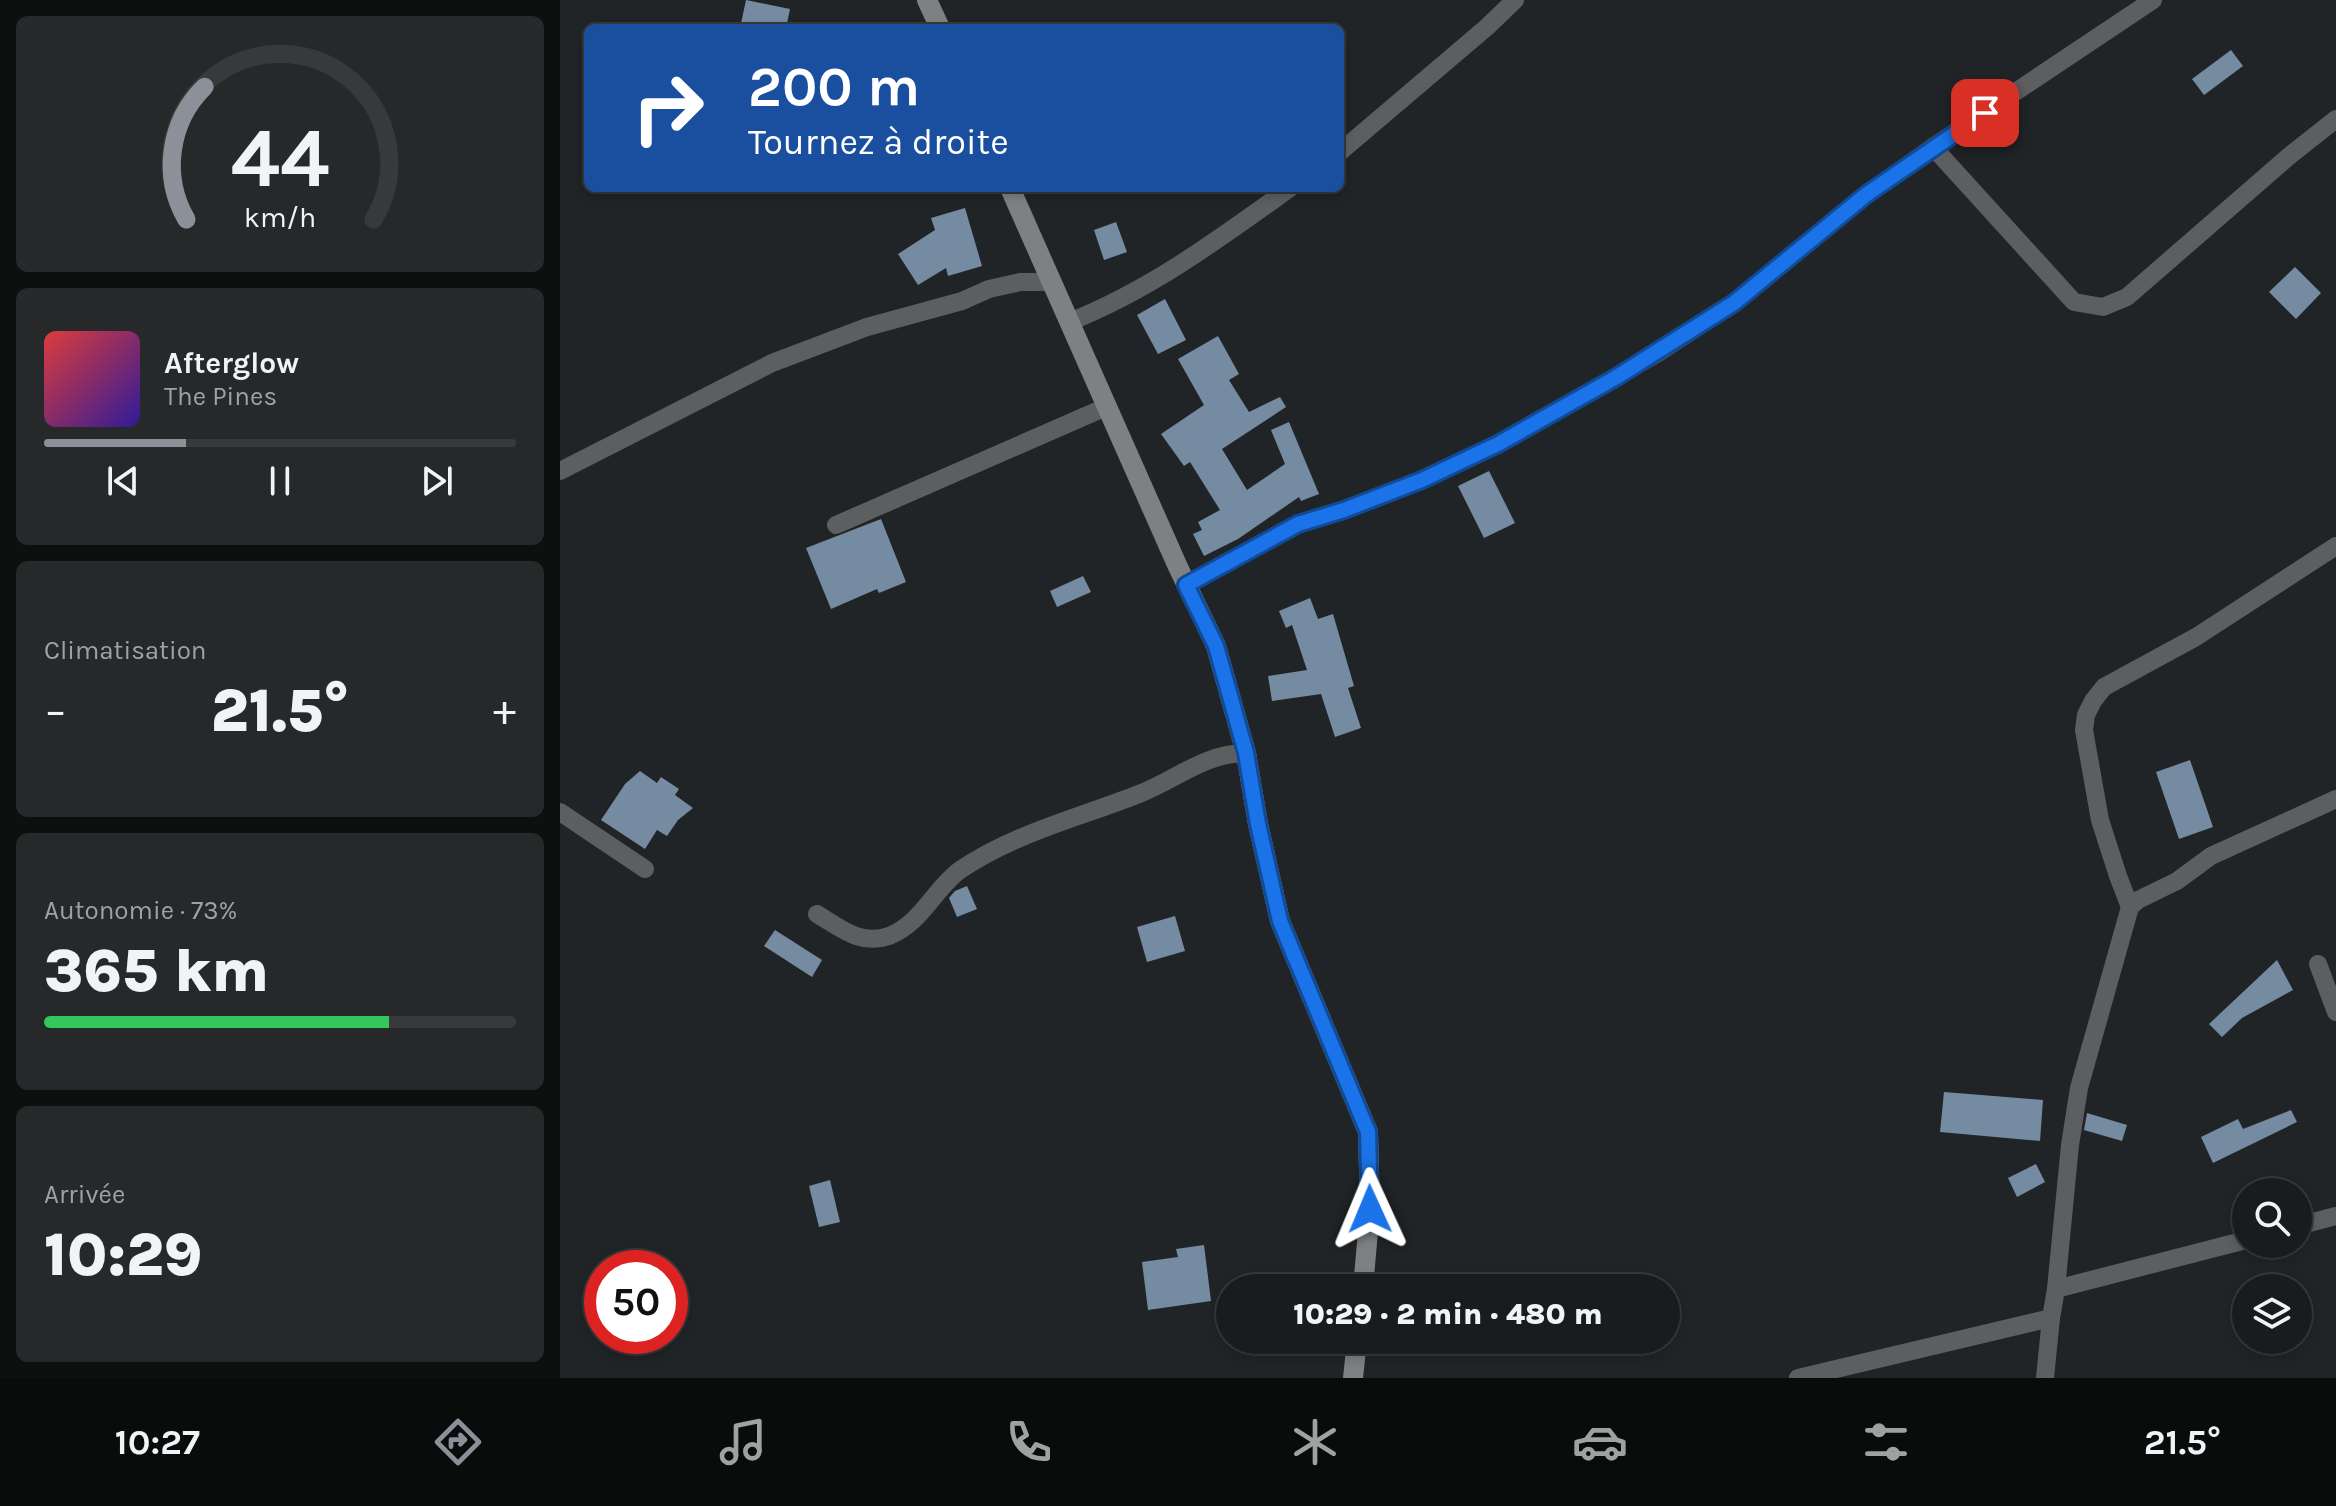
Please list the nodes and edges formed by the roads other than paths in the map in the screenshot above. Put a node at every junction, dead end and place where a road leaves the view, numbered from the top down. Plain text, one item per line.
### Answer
1 (927, 0) edge
2 (1515, 0) edge
3 (2153, 0) edge
4 (938, 24) edge
5 (2336, 119) edge
6 (1933, 147) junction
7 (1344, 149) edge
8 (1012, 192) edge
9 (1285, 192) edge
10 (1051, 282) junction
11 (1069, 322) junction
12 (1106, 407) junction
13 (560, 471) edge
14 (836, 525) dead end
15 (2336, 546) edge
16 (1186, 585) junction
17 (1246, 753) junction
18 (2336, 799) edge
19 (560, 812) edge
20 (645, 869) dead end
21 (2130, 907) junction
22 (817, 914) dead end
23 (2318, 964) dead end
24 (2336, 1012) edge
25 (2336, 1216) edge
26 (2312, 1222) edge
27 (2232, 1244) edge
28 (1364, 1274) edge
29 (2056, 1289) junction
30 (2051, 1318) junction
31 (1356, 1354) edge
32 (1353, 1378) edge
33 (1798, 1378) edge
34 (2045, 1378) edge

1 - 4 main road
2 - 7 street
3 - 6 street
5 - 6 street
6 - 16 street
8 - 10 main road
9 - 11 street
10 - 11 main road
10 - 13 street
11 - 12 main road
12 - 14 street
12 - 16 main road
15 - 21 street
16 - 17 main road
17 - 22 street
17 - 28 main road
18 - 21 street
19 - 20 street
21 - 29 street
23 - 24 street
25 - 26 street
27 - 29 street
29 - 30 street
30 - 33 street
30 - 34 street
31 - 32 main road

